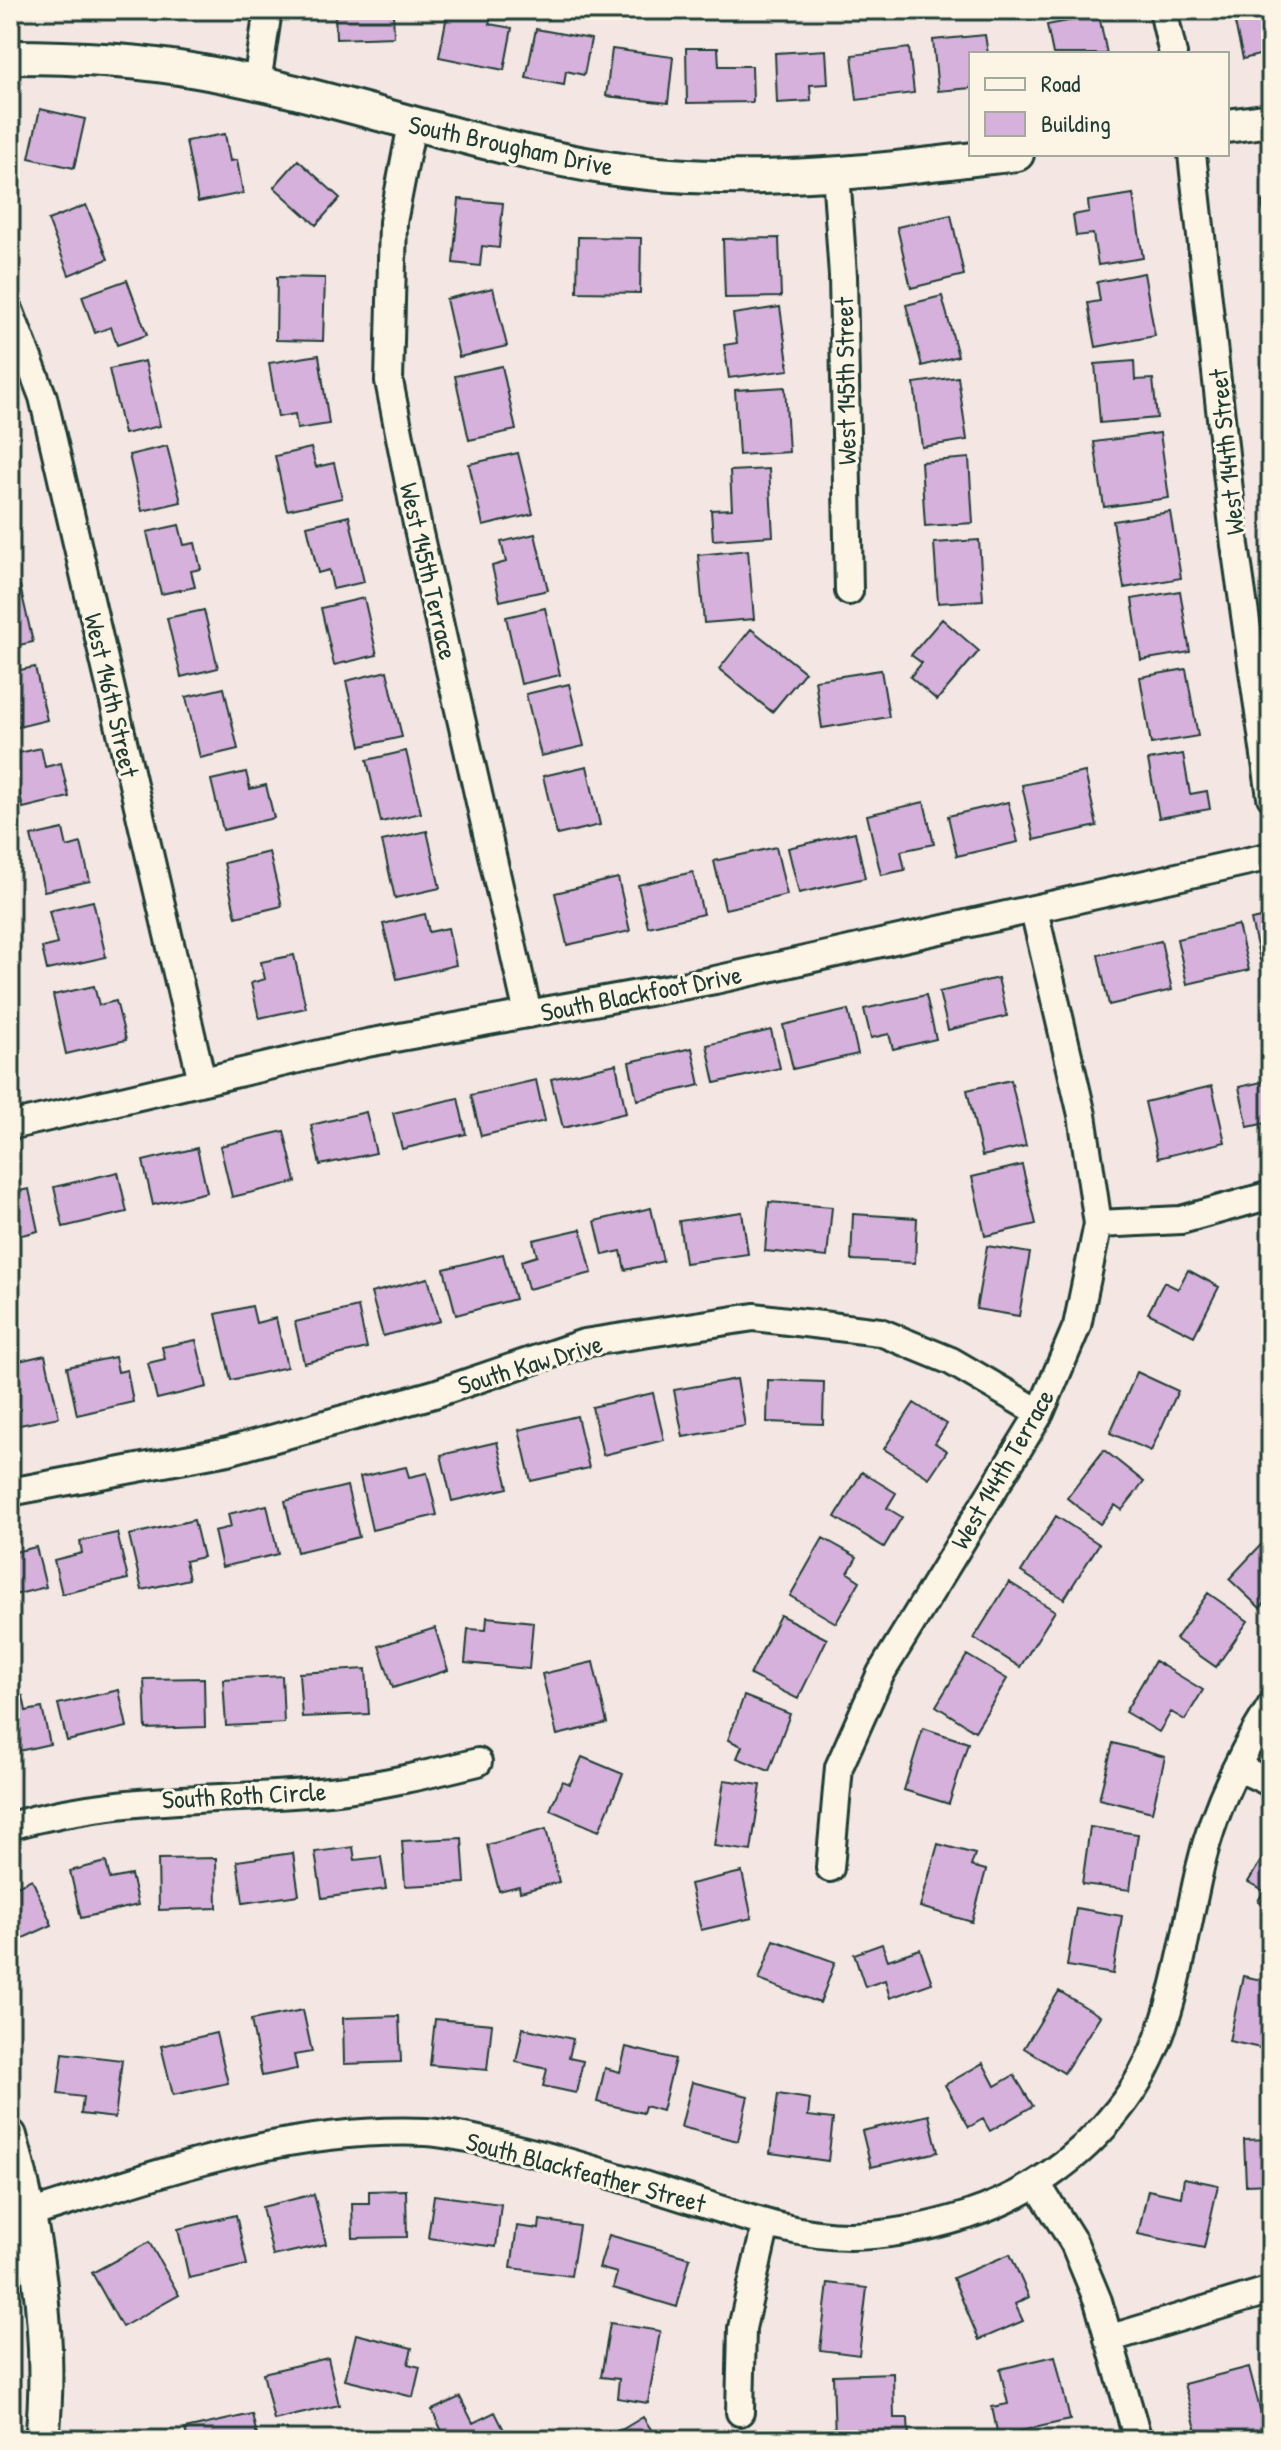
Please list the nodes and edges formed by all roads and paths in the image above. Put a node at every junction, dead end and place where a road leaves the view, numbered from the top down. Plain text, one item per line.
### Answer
1 (268, 10) edge
2 (1163, 10) edge
3 (1173, 52) edge
4 (10, 57) edge
5 (257, 83) junction
6 (1271, 120) edge
7 (412, 124) junction
8 (1229, 126) edge
9 (997, 156) edge
10 (1192, 156) edge
11 (836, 172) junction
12 (10, 312) edge
13 (849, 591) dead end
14 (1271, 797) edge
15 (1271, 856) edge
16 (1034, 910) junction
17 (528, 1014) junction
18 (202, 1081) junction
19 (10, 1126) edge
20 (1271, 1195) edge
21 (1098, 1224) junction
22 (1040, 1413) junction
23 (10, 1492) edge
24 (1271, 1706) edge
25 (478, 1762) dead end
26 (1237, 1767) junction
27 (1271, 1783) edge
28 (10, 1826) edge
29 (830, 1868) dead end
30 (10, 2136) edge
31 (1037, 2184) junction
32 (21, 2217) edge
33 (766, 2224) junction
34 (1271, 2290) edge
35 (1108, 2339) junction
36 (740, 2412) dead end
37 (42, 2440) edge
38 (1138, 2440) edge

1 - 5 street
2 - 3 street
4 - 5 street, South Brougham Drive
5 - 7 street, South Brougham Drive
6 - 8 street
7 - 11 street, South Brougham Drive
7 - 17 street, West 145th Terrace
9 - 11 street, South Brougham Drive
10 - 14 street, West 144th Street
11 - 13 street, West 145th Street
12 - 18 street, West 146th Street
15 - 16 street, South Blackfoot Drive
16 - 17 street, South Blackfoot Drive
16 - 21 street, West 144th Terrace
17 - 18 street, South Blackfoot Drive
18 - 19 street, South Blackfoot Drive
20 - 21 street
21 - 22 street, West 144th Terrace
22 - 23 street, South Kaw Drive
22 - 29 street, West 144th Terrace
24 - 26 street, South Blackfeather Street
25 - 28 street, South Roth Circle
26 - 27 street
26 - 31 street, South Blackfeather Street
30 - 32 street
31 - 33 street, South Blackfeather Street
31 - 35 street
32 - 33 street, South Blackfeather Street
32 - 37 street
33 - 36 street
34 - 35 street
35 - 38 street

